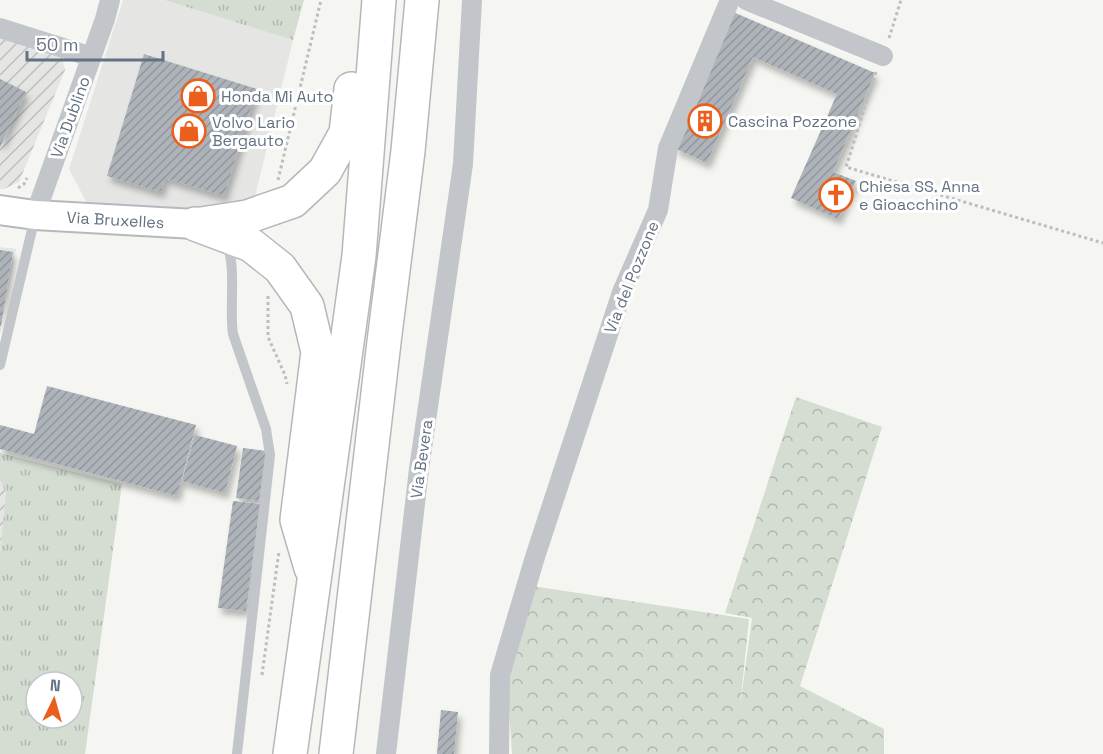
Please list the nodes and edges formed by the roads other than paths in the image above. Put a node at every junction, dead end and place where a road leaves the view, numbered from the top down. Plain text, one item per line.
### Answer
1 (368, 0) edge
2 (379, 0) edge
3 (422, 0) edge
4 (472, 0) edge
5 (730, 0) edge
6 (746, 0) edge
7 (107, 10) edge
8 (0, 28) edge
9 (883, 56) road end
10 (92, 57) junction
11 (7, 201) edge
12 (35, 215) junction
13 (195, 224) junction
14 (0, 365) edge
15 (315, 581) junction
16 (354, 603) junction
17 (237, 754) edge
18 (290, 754) edge
19 (336, 754) edge
20 (355, 754) edge
21 (386, 754) edge
22 (499, 754) edge

1 - 13 highway
2 - 15 highway
3 - 16 highway
4 - 21 street, Via Bevera
5 - 22 street, Via del Pozzone
6 - 9 street
7 - 10 street, Via Dublino
8 - 10 street
10 - 12 street, Via Dublino
11 - 12 street, Via Bruxelles
12 - 13 street, Via Bruxelles
12 - 14 lane
13 - 15 highway
13 - 17 lane
15 - 18 highway
16 - 19 highway
16 - 20 highway

